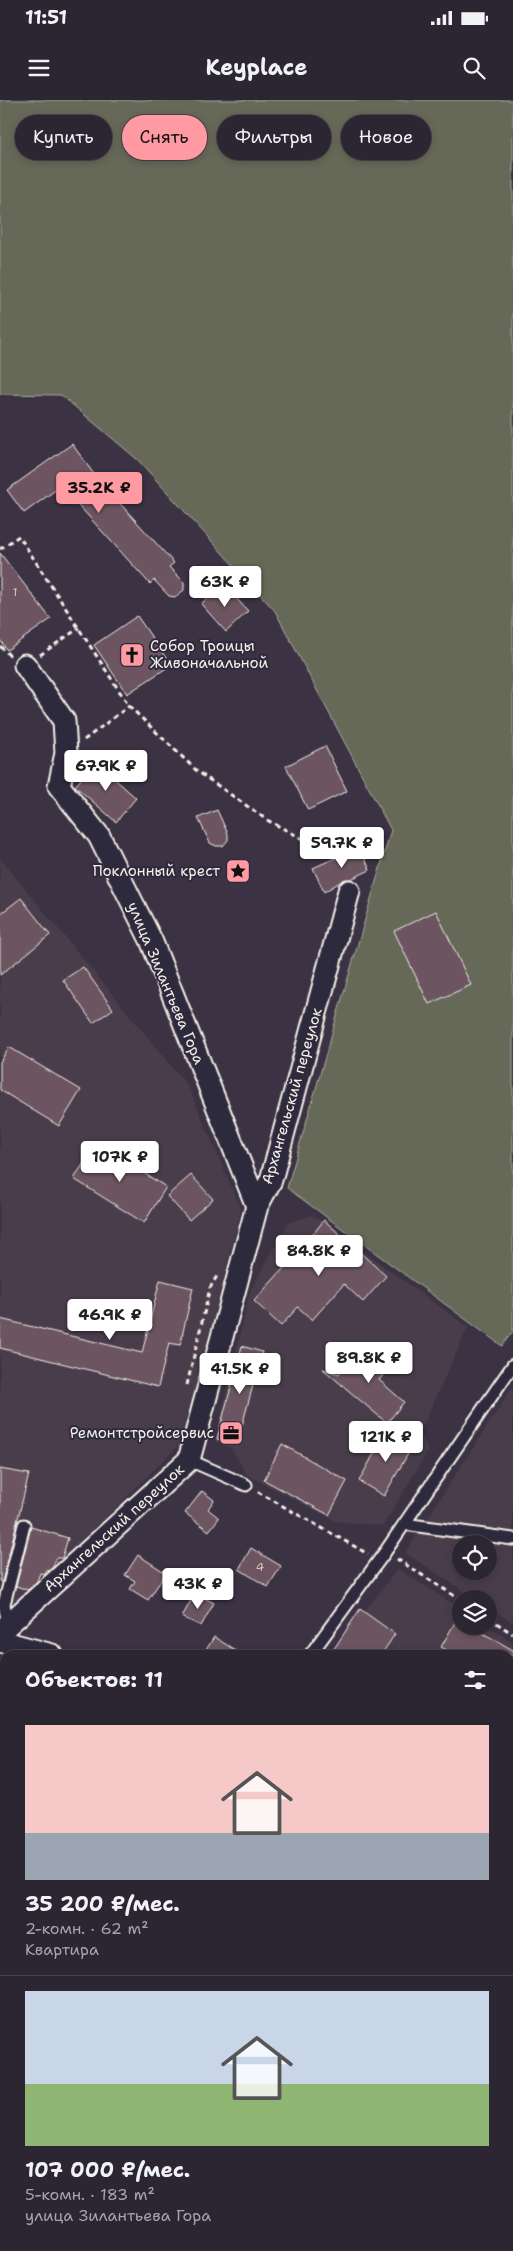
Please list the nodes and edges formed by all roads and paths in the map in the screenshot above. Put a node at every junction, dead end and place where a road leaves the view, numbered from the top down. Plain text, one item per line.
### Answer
1 (0, 549) edge
2 (79, 628) junction
3 (25, 665) joint
4 (129, 706) junction
5 (66, 753) junction
6 (337, 857) dead end
7 (349, 891) dead end
8 (257, 1206) junction
9 (220, 1271) dead end
10 (513, 1364) edge
11 (186, 1389) dead end
12 (189, 1460) junction
13 (246, 1485) joint
14 (404, 1524) junction
15 (24, 1525) dead end
16 (513, 1540) edge
17 (382, 1556) junction
18 (452, 1595) edge
19 (497, 1623) edge
20 (3, 1632) edge
21 (513, 1634) edge
22 (41, 1650) edge
23 (314, 1650) edge

1 - 2 path
2 - 3 path
2 - 4 path
3 - 5 street, улица Зилантьева Гора
4 - 5 path
4 - 6 path
5 - 8 street, улица Зилантьева Гора
7 - 8 street, Архангельский переулок
8 - 12 street, Архангельский переулок
9 - 11 path
10 - 14 lane
12 - 13 lane
12 - 20 street, Архангельский переулок
13 - 17 path
14 - 16 lane
14 - 17 lane
15 - 20 lane
17 - 18 path
17 - 23 lane
19 - 21 path
20 - 22 street

